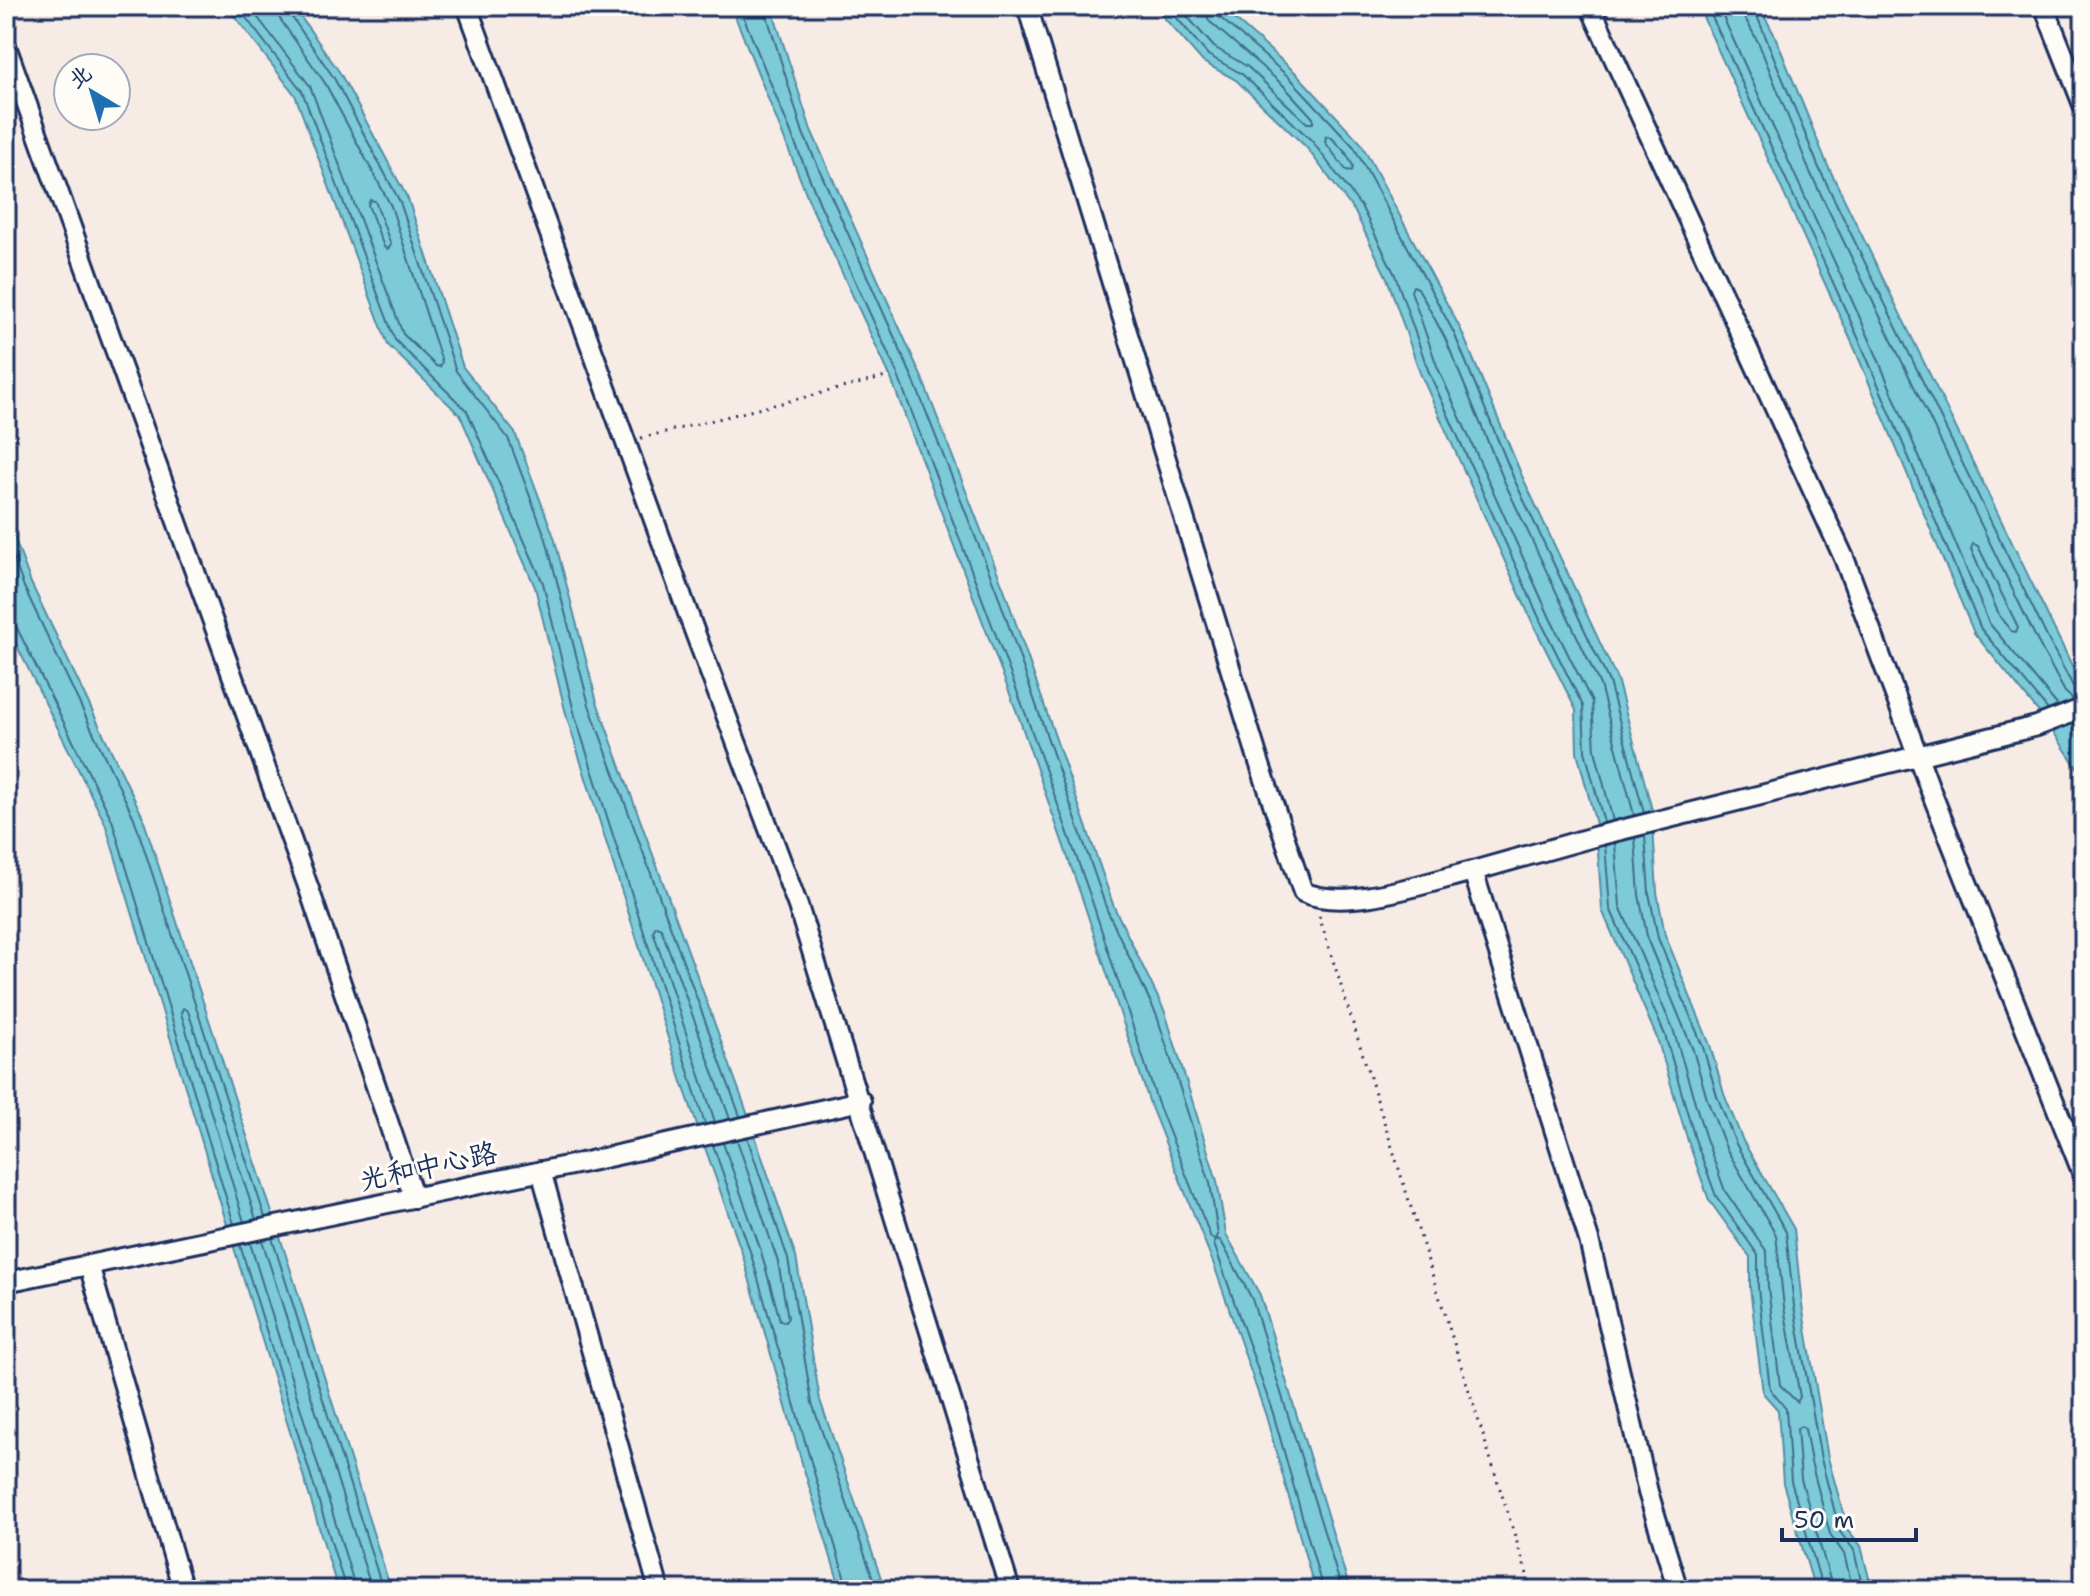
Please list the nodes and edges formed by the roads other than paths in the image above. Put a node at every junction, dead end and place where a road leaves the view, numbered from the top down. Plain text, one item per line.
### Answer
1 (467, 6) edge
2 (1027, 6) edge
3 (1590, 6) edge
4 (2044, 6) edge
5 (6, 46) edge
6 (2084, 107) edge
7 (2084, 708) edge
8 (1918, 756) junction
9 (1473, 871) junction
10 (861, 1101) junction
11 (541, 1171) junction
12 (2084, 1177) edge
13 (414, 1198) junction
14 (89, 1265) junction
15 (6, 1282) edge
16 (183, 1590) edge
17 (659, 1590) edge
18 (1010, 1590) edge
19 (1678, 1590) edge

1 - 10 street
2 - 9 street
3 - 8 street
4 - 6 street
5 - 13 street
7 - 8 street
8 - 9 street
8 - 12 street
9 - 19 street
10 - 11 street, 光和中心路
10 - 18 street
11 - 13 street, 光和中心路
11 - 17 street
13 - 14 street, 光和中心路
14 - 15 street, 光和中心路
14 - 16 street

